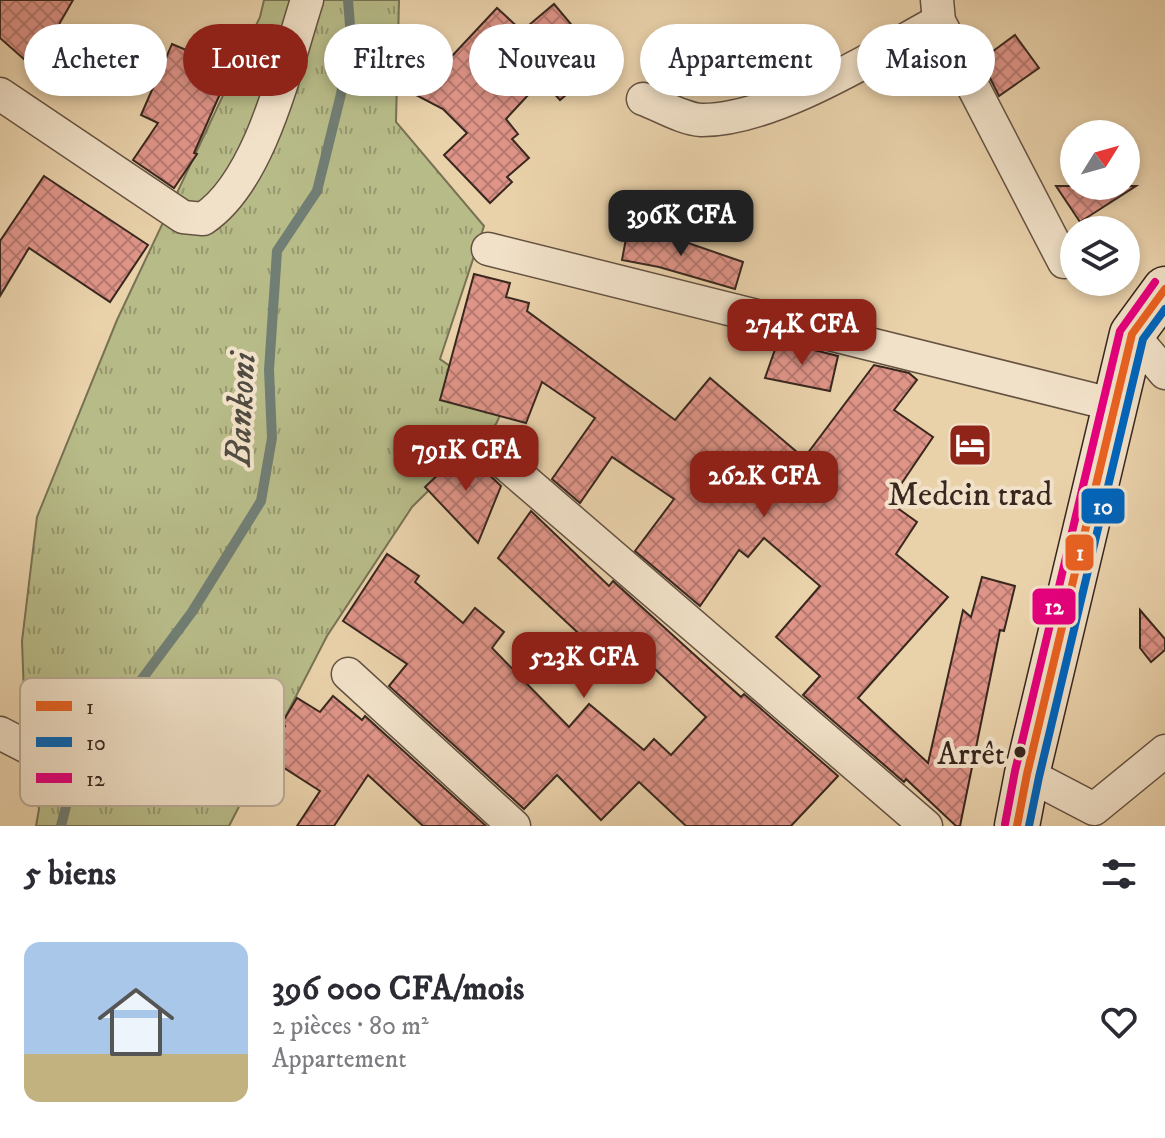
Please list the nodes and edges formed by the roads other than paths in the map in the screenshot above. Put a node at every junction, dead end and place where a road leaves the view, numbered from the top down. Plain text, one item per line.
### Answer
1 (307, 0) edge
2 (938, 11) edge
3 (0, 94) edge
4 (643, 99) dead end
5 (488, 249) dead end
6 (1060, 254) edge
7 (1165, 289) edge
8 (1132, 334) junction
9 (1165, 373) edge
10 (1115, 405) junction
11 (494, 454) dead end
12 (348, 674) dead end
13 (0, 733) edge
14 (20, 743) edge
15 (1165, 751) edge
16 (1027, 774) junction
17 (1101, 818) edge
18 (514, 826) edge
19 (926, 826) edge
20 (1017, 826) edge

1 - 3 street
2 - 4 street
2 - 6 street
5 - 10 street
7 - 8 main road
8 - 9 street
8 - 10 main road
10 - 16 main road
11 - 19 street
12 - 18 street
13 - 14 street
15 - 17 street
16 - 17 street
16 - 20 main road

